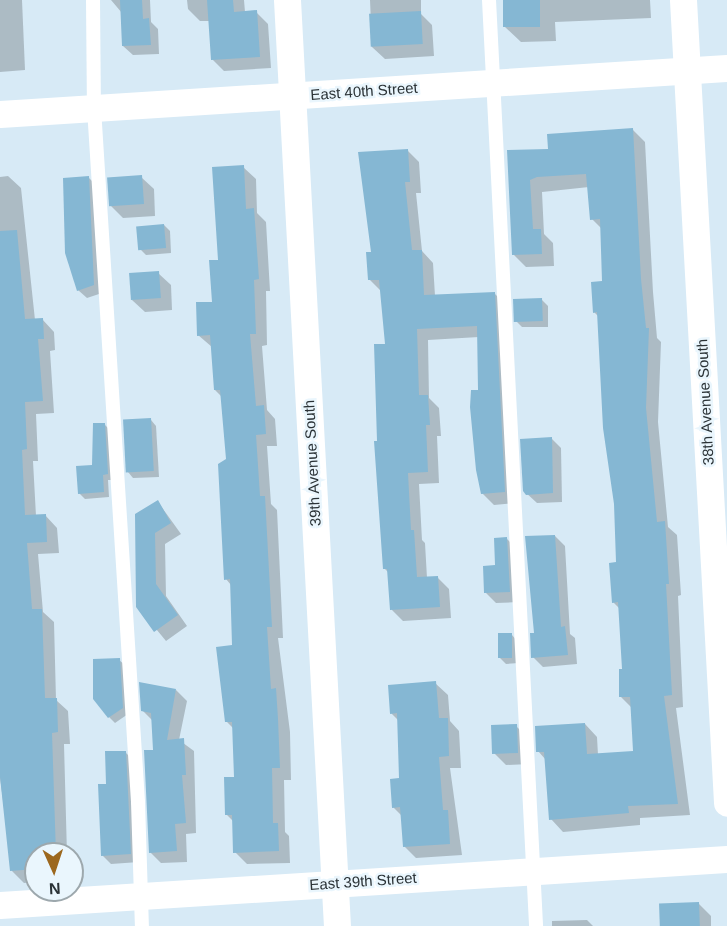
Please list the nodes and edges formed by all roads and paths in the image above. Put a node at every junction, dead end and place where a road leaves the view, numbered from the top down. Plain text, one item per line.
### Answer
1 (93, 0) edge
2 (286, 0) edge
3 (489, 0) edge
4 (683, 0) edge
5 (727, 68) edge
6 (687, 71) junction
7 (494, 83) junction
8 (292, 96) junction
9 (94, 108) junction
10 (0, 114) edge
11 (727, 803) edge
12 (727, 859) edge
13 (533, 869) junction
14 (334, 884) junction
15 (140, 896) junction
16 (0, 905) edge
17 (142, 926) edge
18 (337, 926) edge
19 (536, 926) edge

1 - 9 lane
2 - 8 street, 39th Avenue South
3 - 7 lane
4 - 6 street, 38th Avenue South
5 - 6 street, East 40th Street
6 - 7 street, East 40th Street
6 - 11 street, 38th Avenue South
7 - 8 street, East 40th Street
7 - 13 lane
8 - 9 street, East 40th Street
8 - 14 street, 39th Avenue South
9 - 10 street, East 40th Street
9 - 15 lane
12 - 13 street, East 39th Street
13 - 14 street, East 39th Street
13 - 19 lane
14 - 15 street, East 39th Street
14 - 18 street, 39th Avenue South
15 - 16 street, East 39th Street
15 - 17 lane

